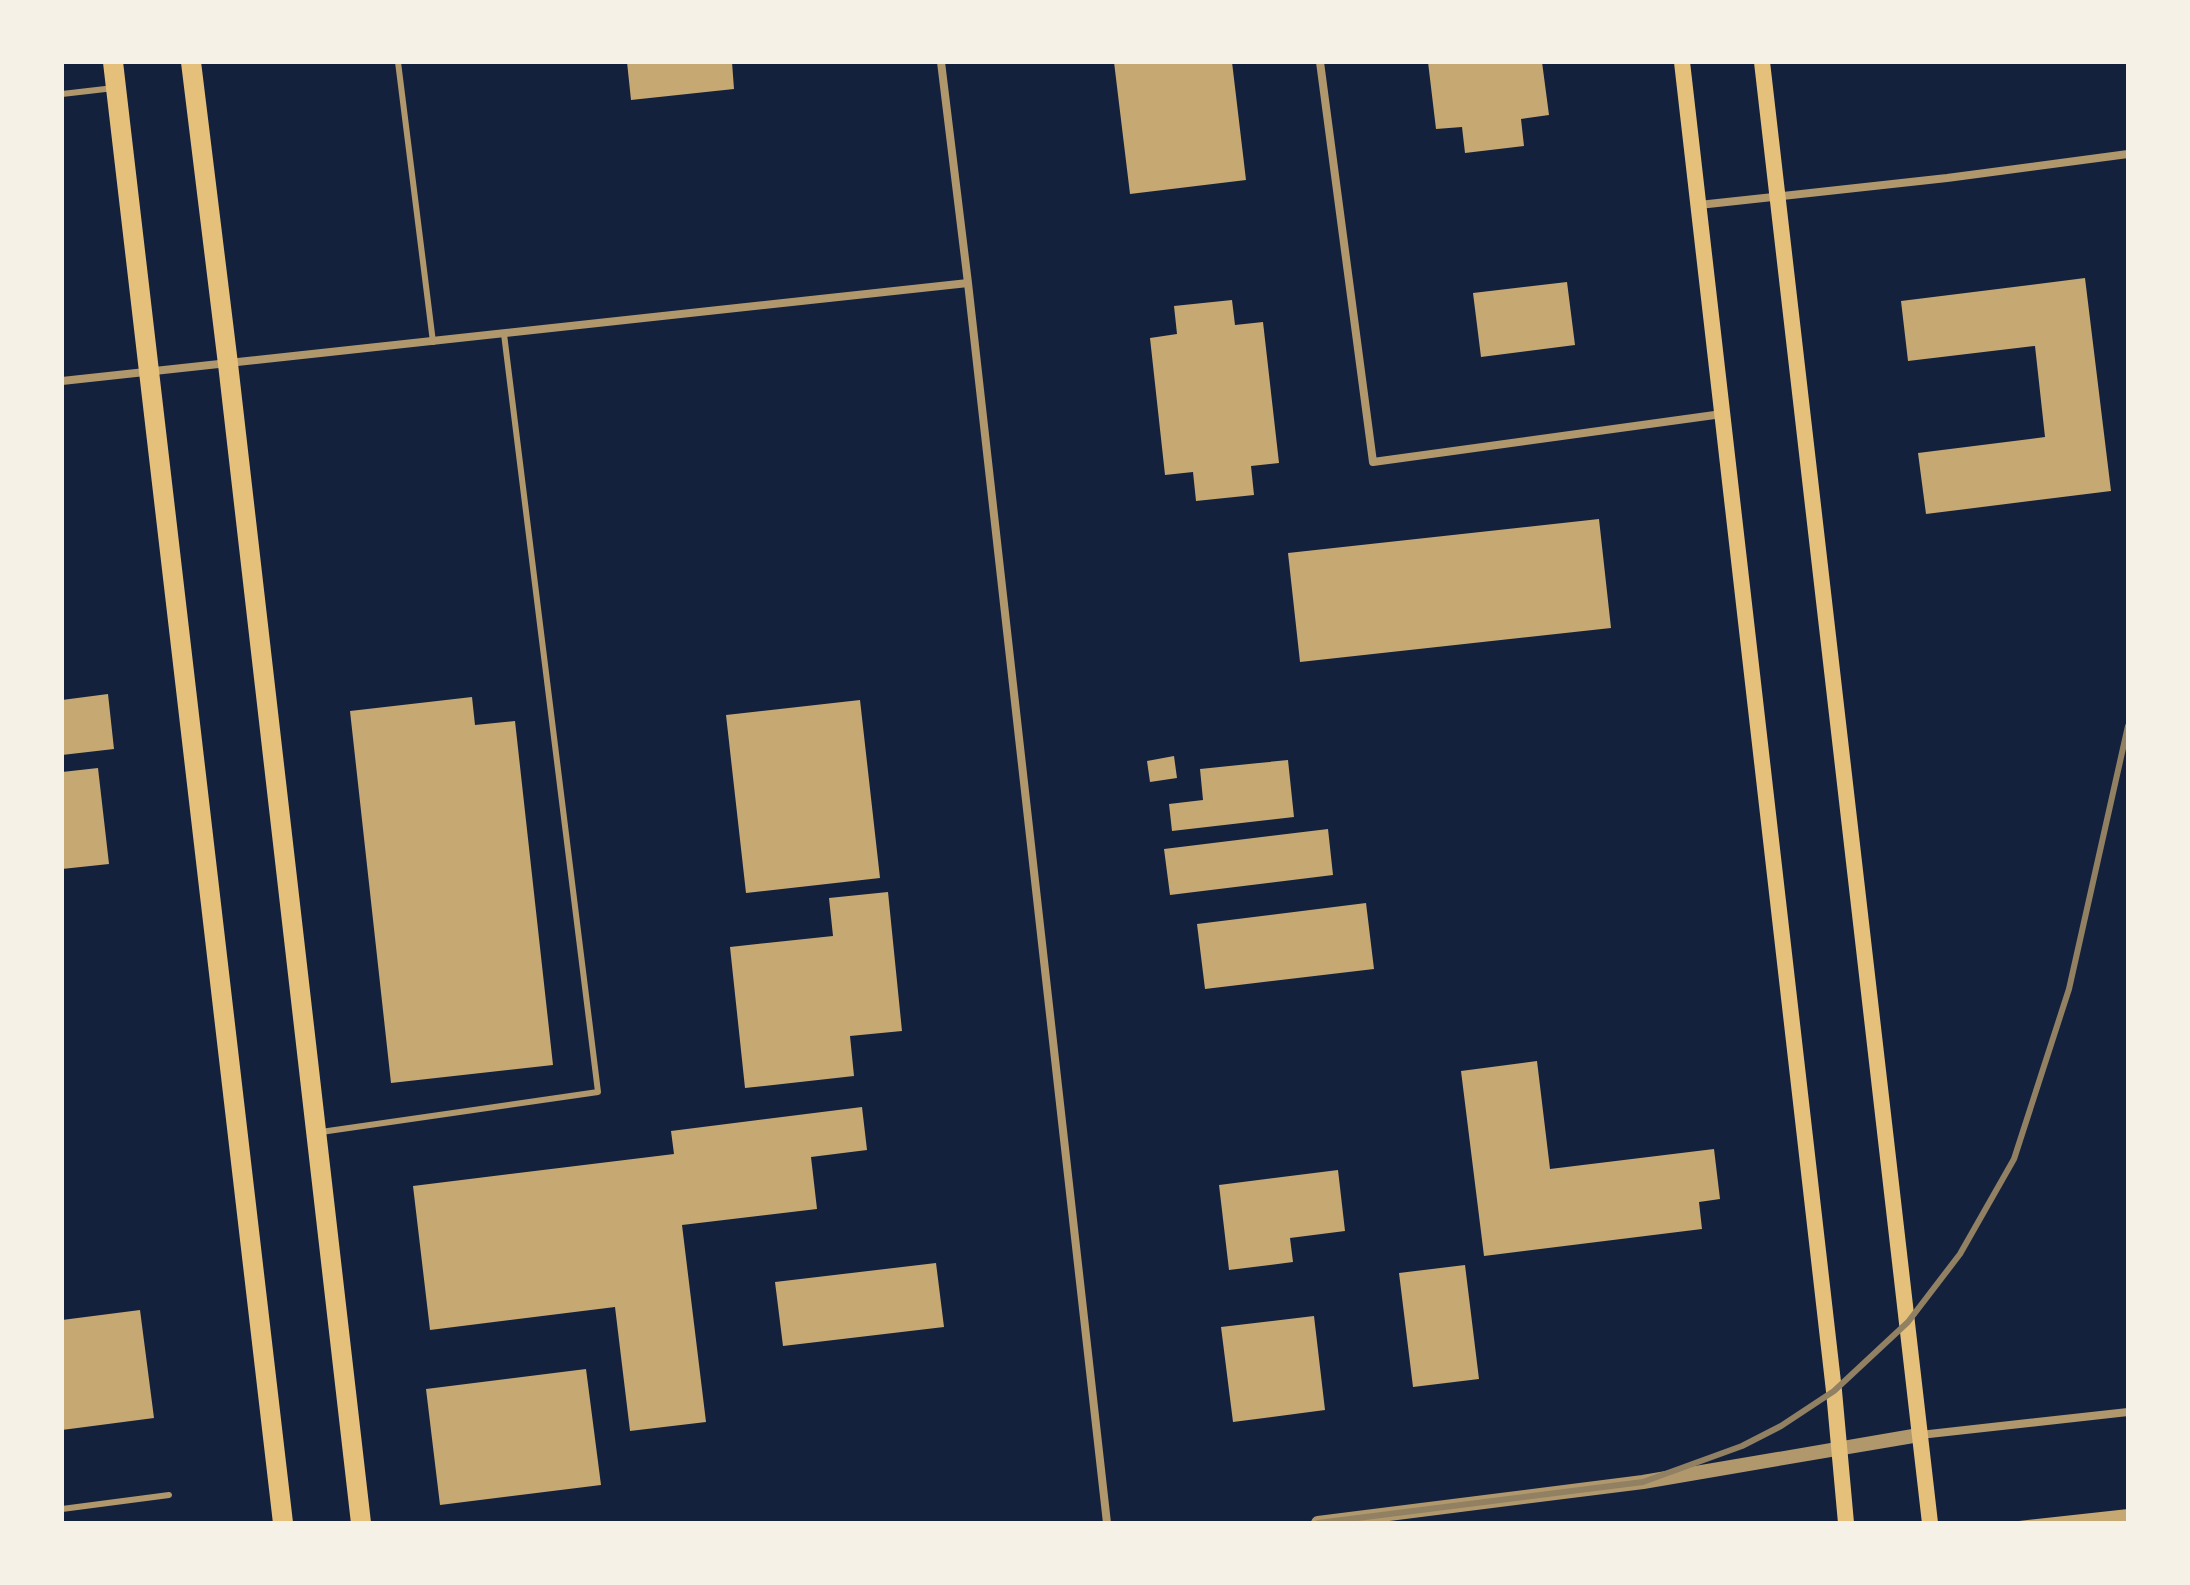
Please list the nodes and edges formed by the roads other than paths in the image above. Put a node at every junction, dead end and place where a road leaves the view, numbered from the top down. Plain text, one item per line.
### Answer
1 (113, 62) edge
2 (191, 62) edge
3 (398, 62) edge
4 (941, 62) edge
5 (1320, 62) edge
6 (1682, 62) edge
7 (1762, 62) edge
8 (116, 88) junction
9 (62, 94) edge
10 (2128, 154) edge
11 (1779, 196) junction
12 (1699, 205) junction
13 (968, 283) junction
14 (504, 334) junction
15 (433, 342) junction
16 (228, 364) junction
17 (148, 372) junction
18 (62, 381) edge
19 (1722, 414) junction
20 (315, 1133) junction
21 (2128, 1412) edge
22 (1919, 1435) junction
23 (1840, 1447) junction
24 (169, 1495) dead end
25 (62, 1509) edge
26 (283, 1523) edge
27 (361, 1523) edge
28 (1107, 1523) edge
29 (1318, 1523) edge
30 (1846, 1523) edge
31 (1930, 1523) edge

1 - 8 main road
2 - 16 main road
3 - 15 lane
4 - 13 street
5 - 19 street
6 - 12 main road
7 - 11 main road
8 - 9 lane
8 - 17 main road
10 - 11 street
11 - 12 street
11 - 22 main road
12 - 19 main road
13 - 14 street
13 - 28 street
14 - 15 street
14 - 20 lane
15 - 16 street
16 - 17 street
16 - 20 main road
17 - 18 street
17 - 26 main road
19 - 23 main road
20 - 27 main road
21 - 22 street
22 - 23 street
22 - 31 main road
23 - 29 street
23 - 30 main road
24 - 25 lane

